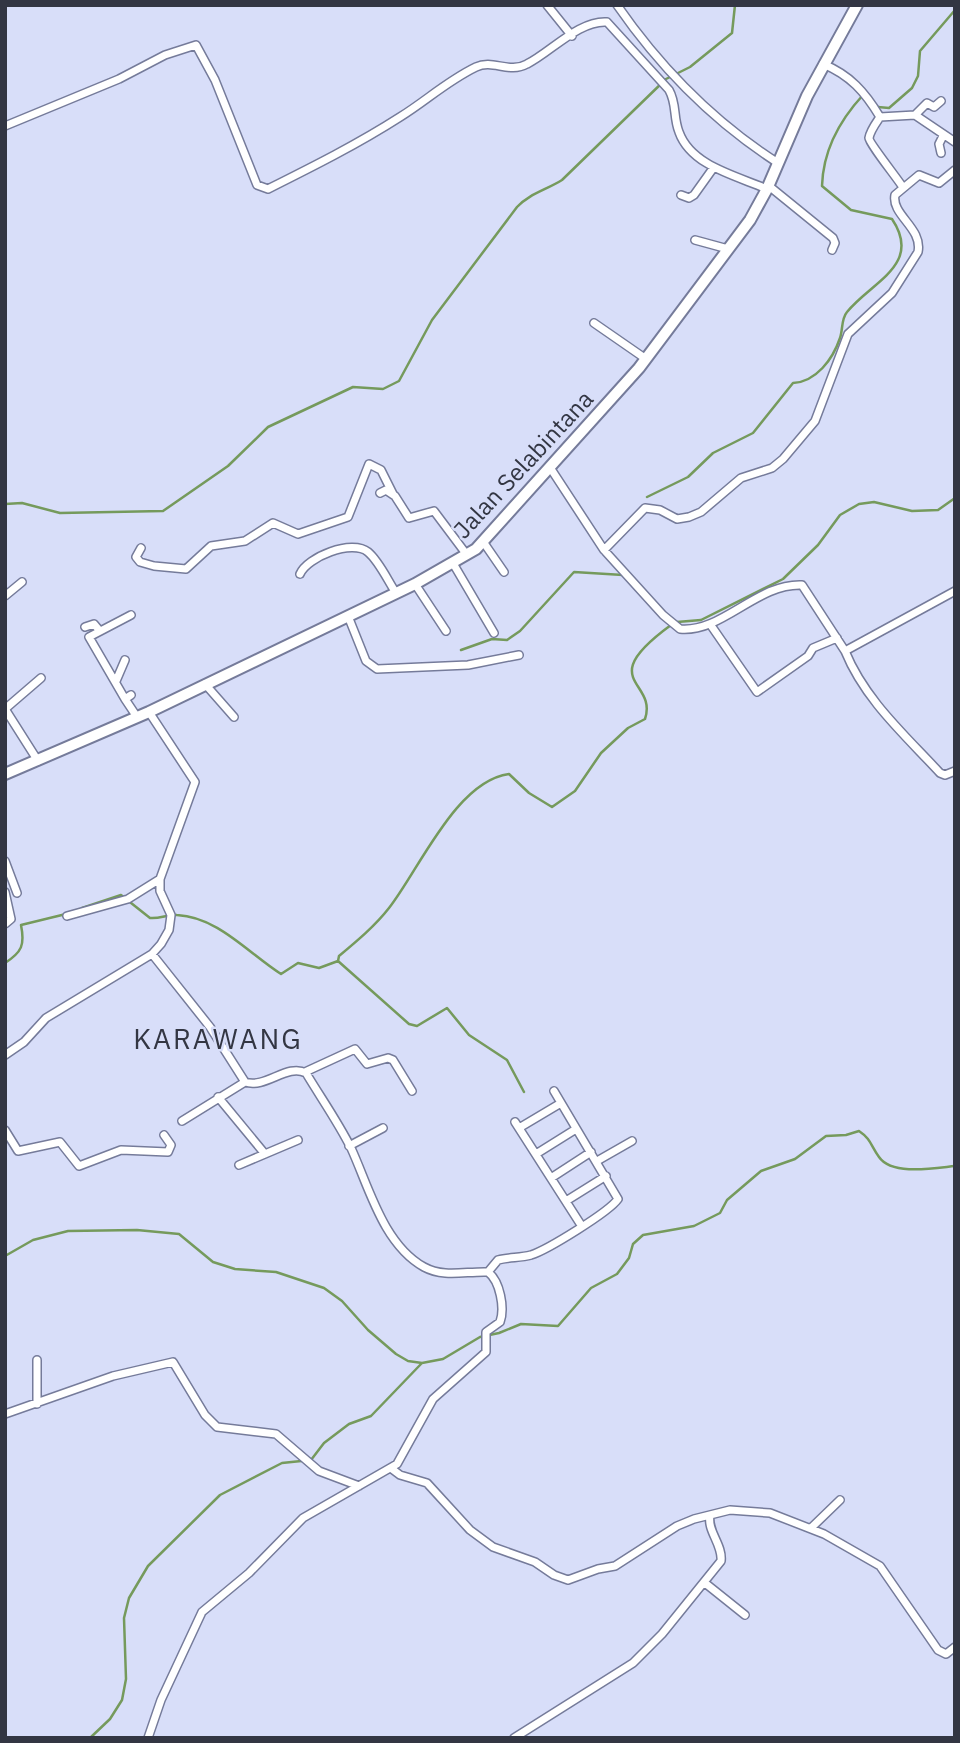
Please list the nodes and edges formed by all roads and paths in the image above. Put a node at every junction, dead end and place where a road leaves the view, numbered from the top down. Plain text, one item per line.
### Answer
1 (547, 5) edge
2 (617, 5) edge
3 (857, 5) edge
4 (572, 36) junction
5 (823, 64) junction
6 (941, 101) dead end
7 (915, 116) junction
8 (880, 117) junction
9 (5, 126) edge
10 (943, 136) junction
11 (955, 142) edge
12 (941, 153) dead end
13 (778, 163) junction
14 (714, 167) junction
15 (955, 170) edge
16 (902, 186) junction
17 (768, 188) junction
18 (681, 195) dead end
19 (695, 240) dead end
20 (728, 249) junction
21 (832, 250) dead end
22 (594, 323) dead end
23 (646, 359) junction
24 (551, 469) junction
25 (380, 493) dead end
26 (393, 494) junction
27 (484, 542) junction
28 (141, 548) dead end
29 (604, 550) junction
30 (468, 556) junction
31 (454, 565) junction
32 (504, 572) dead end
33 (300, 574) dead end
34 (22, 582) dead end
35 (415, 584) junction
36 (955, 592) edge
37 (396, 593) junction
38 (5, 597) edge
39 (131, 615) dead end
40 (348, 616) junction
41 (710, 624) junction
42 (85, 627) dead end
43 (99, 630) junction
44 (446, 631) dead end
45 (494, 633) dead end
46 (837, 638) junction
47 (845, 651) junction
48 (519, 655) dead end
49 (125, 660) dead end
50 (41, 678) dead end
51 (116, 681) junction
52 (205, 684) junction
53 (149, 712) junction
54 (137, 717) junction
55 (234, 717) dead end
56 (38, 762) junction
57 (955, 771) edge
58 (5, 774) edge
59 (5, 861) edge
60 (160, 879) junction
61 (5, 891) edge
62 (67, 916) dead end
63 (5, 924) edge
64 (152, 954) junction
65 (5, 1055) edge
66 (305, 1072) junction
67 (245, 1082) junction
68 (412, 1091) dead end
69 (554, 1091) dead end
70 (219, 1097) junction
71 (561, 1103) junction
72 (182, 1121) dead end
73 (383, 1128) dead end
74 (576, 1129) junction
75 (5, 1130) edge
76 (164, 1135) dead end
77 (298, 1140) dead end
78 (632, 1140) dead end
79 (349, 1146) junction
80 (592, 1152) junction
81 (265, 1154) junction
82 (536, 1154) junction
83 (597, 1161) junction
84 (239, 1165) dead end
85 (606, 1176) junction
86 (551, 1178) junction
87 (566, 1201) junction
88 (581, 1225) junction
89 (488, 1272) junction
90 (37, 1360) dead end
91 (37, 1404) junction
92 (5, 1414) edge
93 (392, 1469) junction
94 (359, 1486) junction
95 (840, 1500) dead end
96 (710, 1516) junction
97 (811, 1528) junction
98 (705, 1583) junction
99 (746, 1615) dead end
100 (955, 1647) edge
101 (148, 1738) edge
102 (514, 1738) edge

1 - 4 street
2 - 13 street
3 - 5 street, Jalan Selabintana
4 - 9 street
4 - 14 street
5 - 8 street
5 - 13 street, Jalan Selabintana
6 - 7 street
7 - 8 street
7 - 10 street
8 - 16 street
10 - 11 street
10 - 12 street
13 - 17 street, Jalan Selabintana
14 - 17 street
14 - 18 street
15 - 16 street
16 - 29 street
17 - 20 street, Jalan Selabintana
17 - 21 street
19 - 20 street
20 - 23 street, Jalan Selabintana
22 - 23 street
23 - 24 street, Jalan Selabintana
24 - 27 street, Jalan Selabintana
24 - 29 street
25 - 26 street
26 - 28 street
26 - 30 street
27 - 30 street, Jalan Selabintana
27 - 32 street
29 - 41 street
30 - 31 street, Jalan Selabintana
31 - 35 street, Jalan Selabintana
31 - 45 street
33 - 37 street
34 - 38 street
35 - 37 street, Jalan Selabintana
35 - 44 street
36 - 47 street
37 - 40 street, Jalan Selabintana
39 - 43 street
40 - 48 street
40 - 52 street, Jalan Selabintana
41 - 46 street
41 - 46 street
42 - 43 street
43 - 51 street
46 - 47 street
47 - 57 street
49 - 51 street
50 - 56 street
51 - 54 street
52 - 53 street, Jalan Selabintana
52 - 55 street
53 - 54 street, Jalan Selabintana
53 - 60 street
54 - 56 street, Jalan Selabintana
56 - 58 street, Jalan Selabintana
59 - 61 street
60 - 62 street
60 - 64 street
61 - 63 street
64 - 65 street
64 - 67 street
66 - 67 street
66 - 68 street
66 - 79 street
67 - 70 street
69 - 71 street
70 - 72 street
70 - 81 street
71 - 74 street
71 - 82 street
73 - 79 street
74 - 80 street
74 - 82 street
75 - 76 street
77 - 81 street
78 - 83 street
79 - 89 street
80 - 83 street
80 - 86 street
81 - 84 street
82 - 86 street
83 - 85 street
85 - 87 street
85 - 88 street
86 - 87 street
87 - 88 street
88 - 89 street
89 - 93 street
90 - 91 street
91 - 92 street
91 - 94 street
93 - 94 street
93 - 96 street
94 - 101 street
95 - 97 street
96 - 97 street
96 - 98 street
97 - 100 street
98 - 99 street
98 - 102 street

